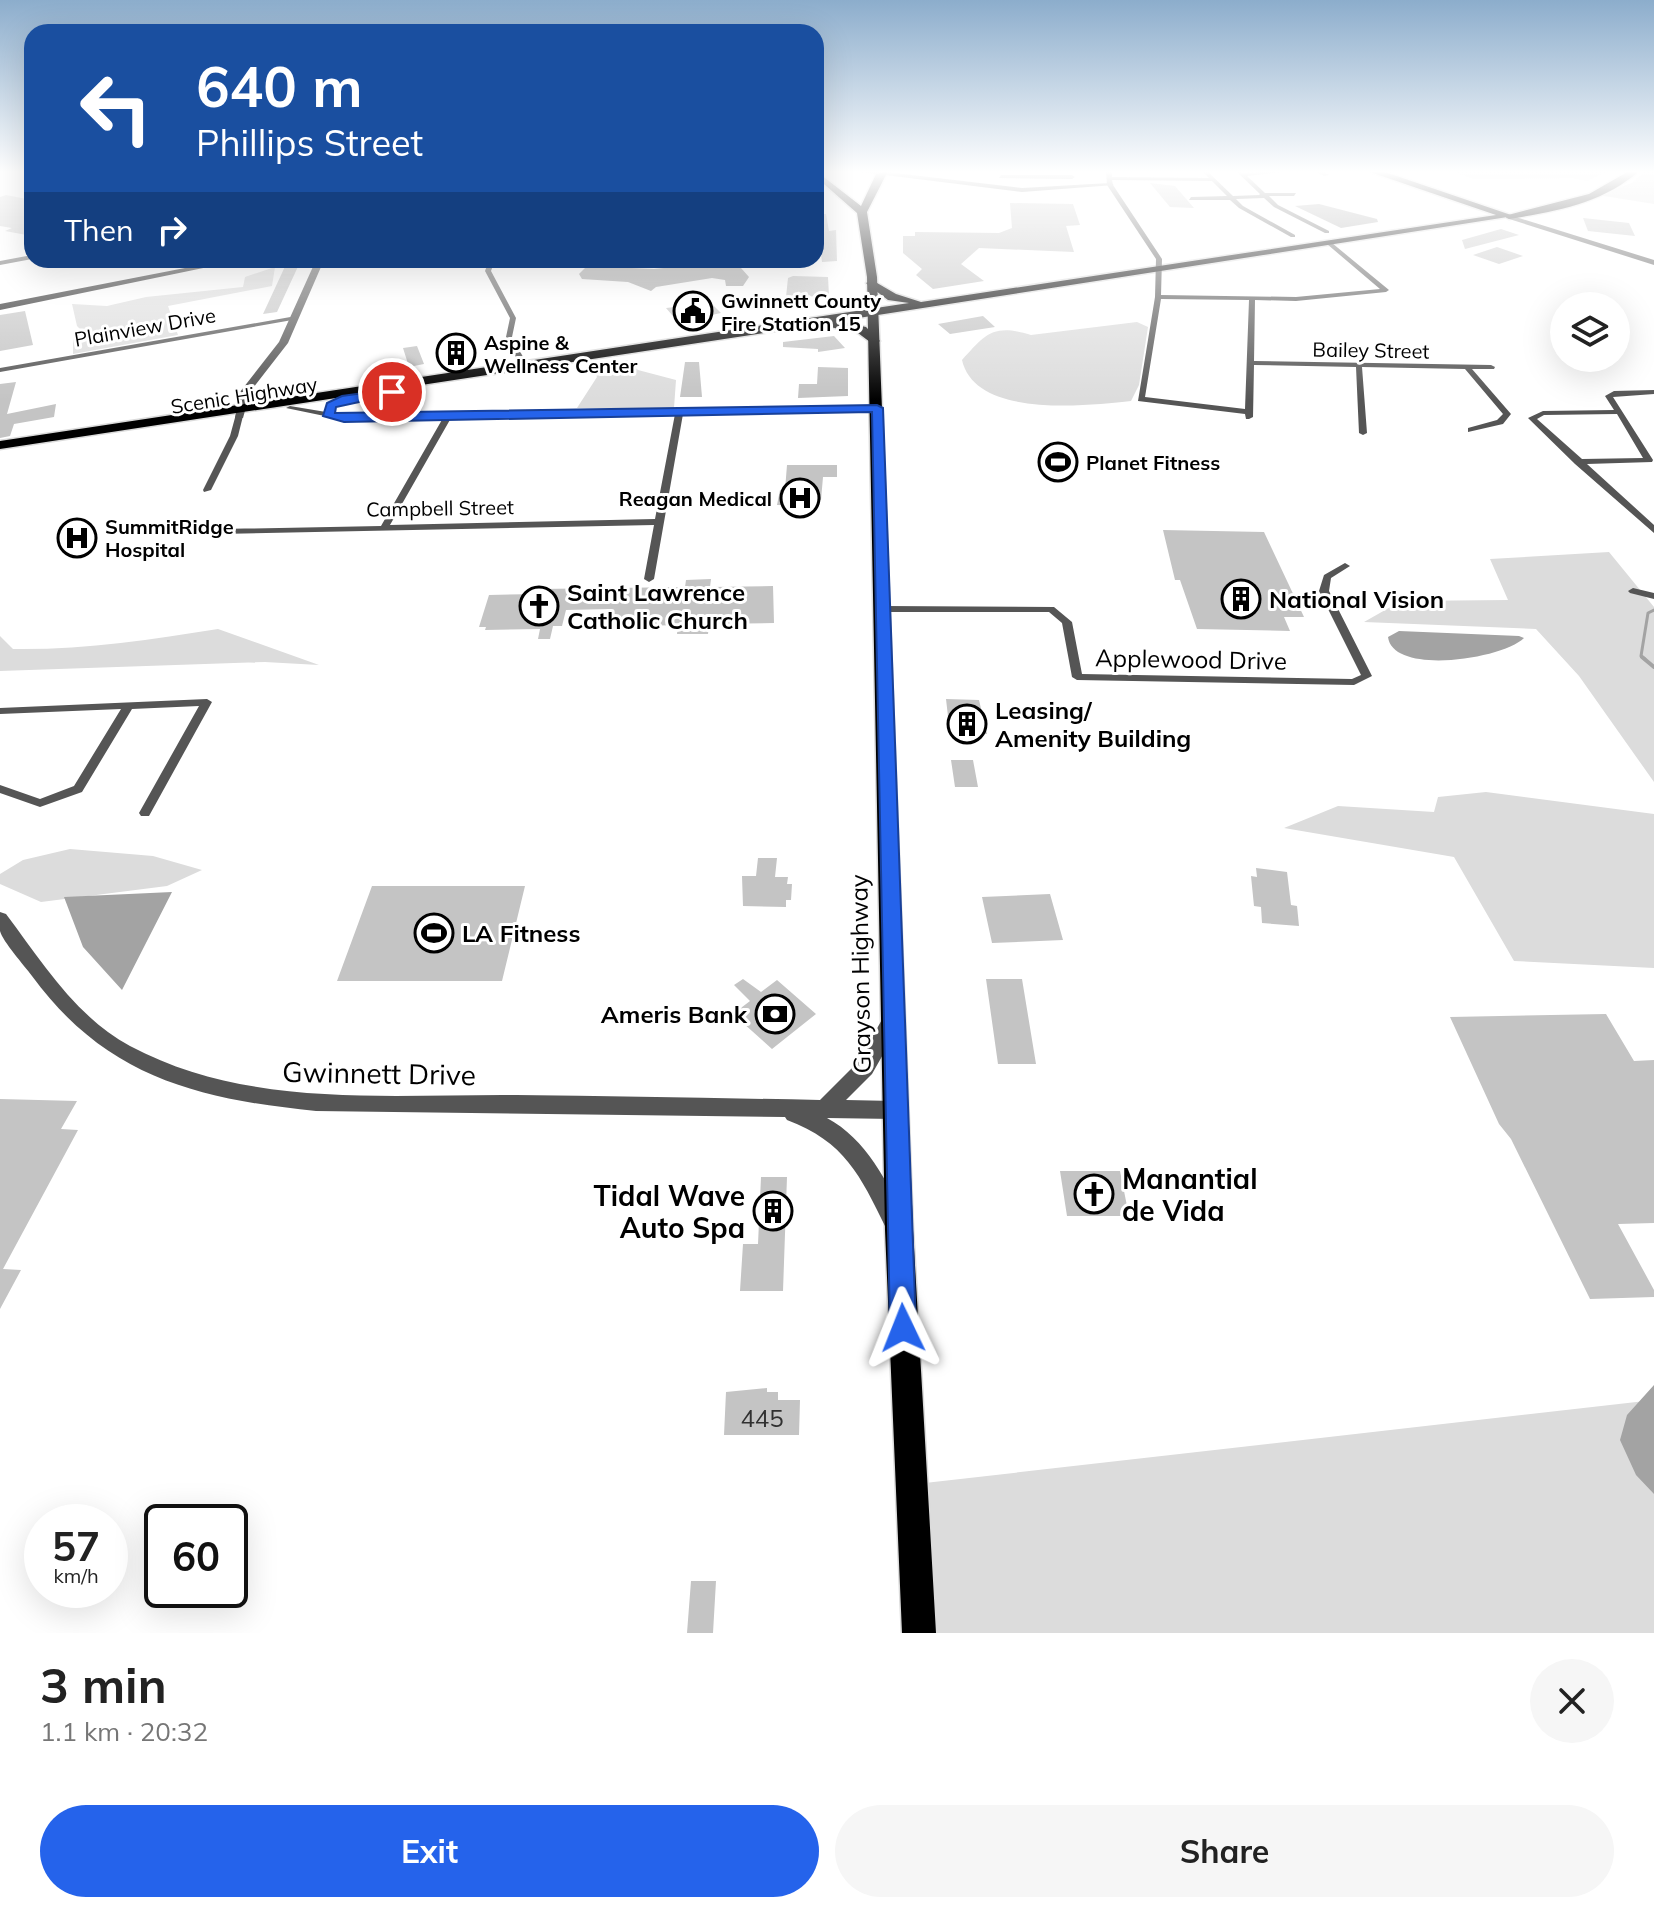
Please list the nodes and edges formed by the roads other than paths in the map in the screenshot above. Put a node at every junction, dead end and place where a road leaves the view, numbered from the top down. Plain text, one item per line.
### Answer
1 (867, 247) edge
2 (1154, 247) edge
3 (1259, 247) edge
4 (1276, 247) edge
5 (1338, 247) edge
6 (1605, 247) edge
7 (24, 258) edge
8 (0, 263) edge
9 (1654, 263) edge
10 (197, 268) edge
11 (317, 268) edge
12 (489, 268) edge
13 (1159, 268) junction
14 (872, 283) junction
15 (1158, 297) junction
16 (1252, 299) junction
17 (940, 303) junction
18 (0, 307) edge
19 (873, 313) junction
20 (296, 318) junction
21 (805, 323) junction
22 (874, 341) junction
23 (1250, 363) junction
24 (524, 367) junction
25 (1467, 367) junction
26 (1491, 367) dead end
27 (1359, 368) junction
28 (0, 370) edge
29 (1654, 392) edge
30 (342, 400) junction
31 (290, 408) junction
32 (877, 408) junction
33 (239, 412) junction
34 (679, 412) junction
35 (1618, 412) junction
36 (449, 415) junction
37 (329, 416) junction
38 (1471, 430) dead end
39 (1363, 433) dead end
40 (0, 445) edge
41 (0, 454) edge
42 (1578, 462) junction
43 (207, 490) dead end
44 (658, 522) junction
45 (384, 528) junction
46 (1654, 530) edge
47 (222, 532) dead end
48 (1345, 566) dead end
49 (649, 579) dead end
50 (1633, 591) dead end
51 (1654, 596) edge
52 (883, 609) junction
53 (128, 706) junction
54 (0, 711) edge
55 (0, 789) edge
56 (145, 813) dead end
57 (0, 919) edge
58 (894, 1017) junction
59 (770, 1107) junction
60 (825, 1108) junction
61 (895, 1110) junction
62 (899, 1230) junction
63 (919, 1633) edge

1 - 14 main road, Grayson Highway
2 - 13 street
3 - 13 highway, Scenic Highway
4 - 13 highway, Scenic Highway
5 - 16 street
6 - 9 street
7 - 8 street
10 - 18 main road
11 - 20 street
12 - 24 street
13 - 15 street
13 - 17 highway, Scenic Highway
14 - 17 highway
14 - 19 main road, Grayson Highway
15 - 16 street
15 - 23 street
16 - 23 street
17 - 19 highway, Scenic Highway
19 - 21 highway, Scenic Highway
19 - 22 main road, Grayson Highway
20 - 28 street, Plainview Drive
20 - 33 street
21 - 22 highway
21 - 24 highway, Scenic Highway
22 - 32 main road, Grayson Highway
23 - 27 street, Bailey Street
24 - 30 highway, Scenic Highway
24 - 33 highway, Scenic Highway
25 - 26 street, Bailey Street
25 - 27 street, Bailey Street
25 - 38 street
27 - 39 street
29 - 35 street
30 - 31 highway, Scenic Highway
30 - 37 street
31 - 33 highway, Scenic Highway
31 - 37 street
32 - 34 street
32 - 52 main road, Grayson Highway
33 - 40 highway, Scenic Highway
33 - 41 highway, Scenic Highway
33 - 43 street
34 - 36 street
34 - 44 street
35 - 42 street
35 - 42 street
36 - 37 street
36 - 45 street
42 - 46 street
44 - 45 street, Campbell Street
44 - 49 street
45 - 47 street, Campbell Street
48 - 52 street, Applewood Drive
50 - 51 street
52 - 58 main road, Grayson Highway
53 - 54 street
53 - 55 street
53 - 56 street
57 - 59 street, Gwinnett Drive
58 - 60 street
58 - 61 main road, Grayson Highway
59 - 60 street, Gwinnett Drive
59 - 62 street
60 - 61 street, Gwinnett Drive
61 - 62 main road, Grayson Highway
62 - 63 main road, Grayson Highway

